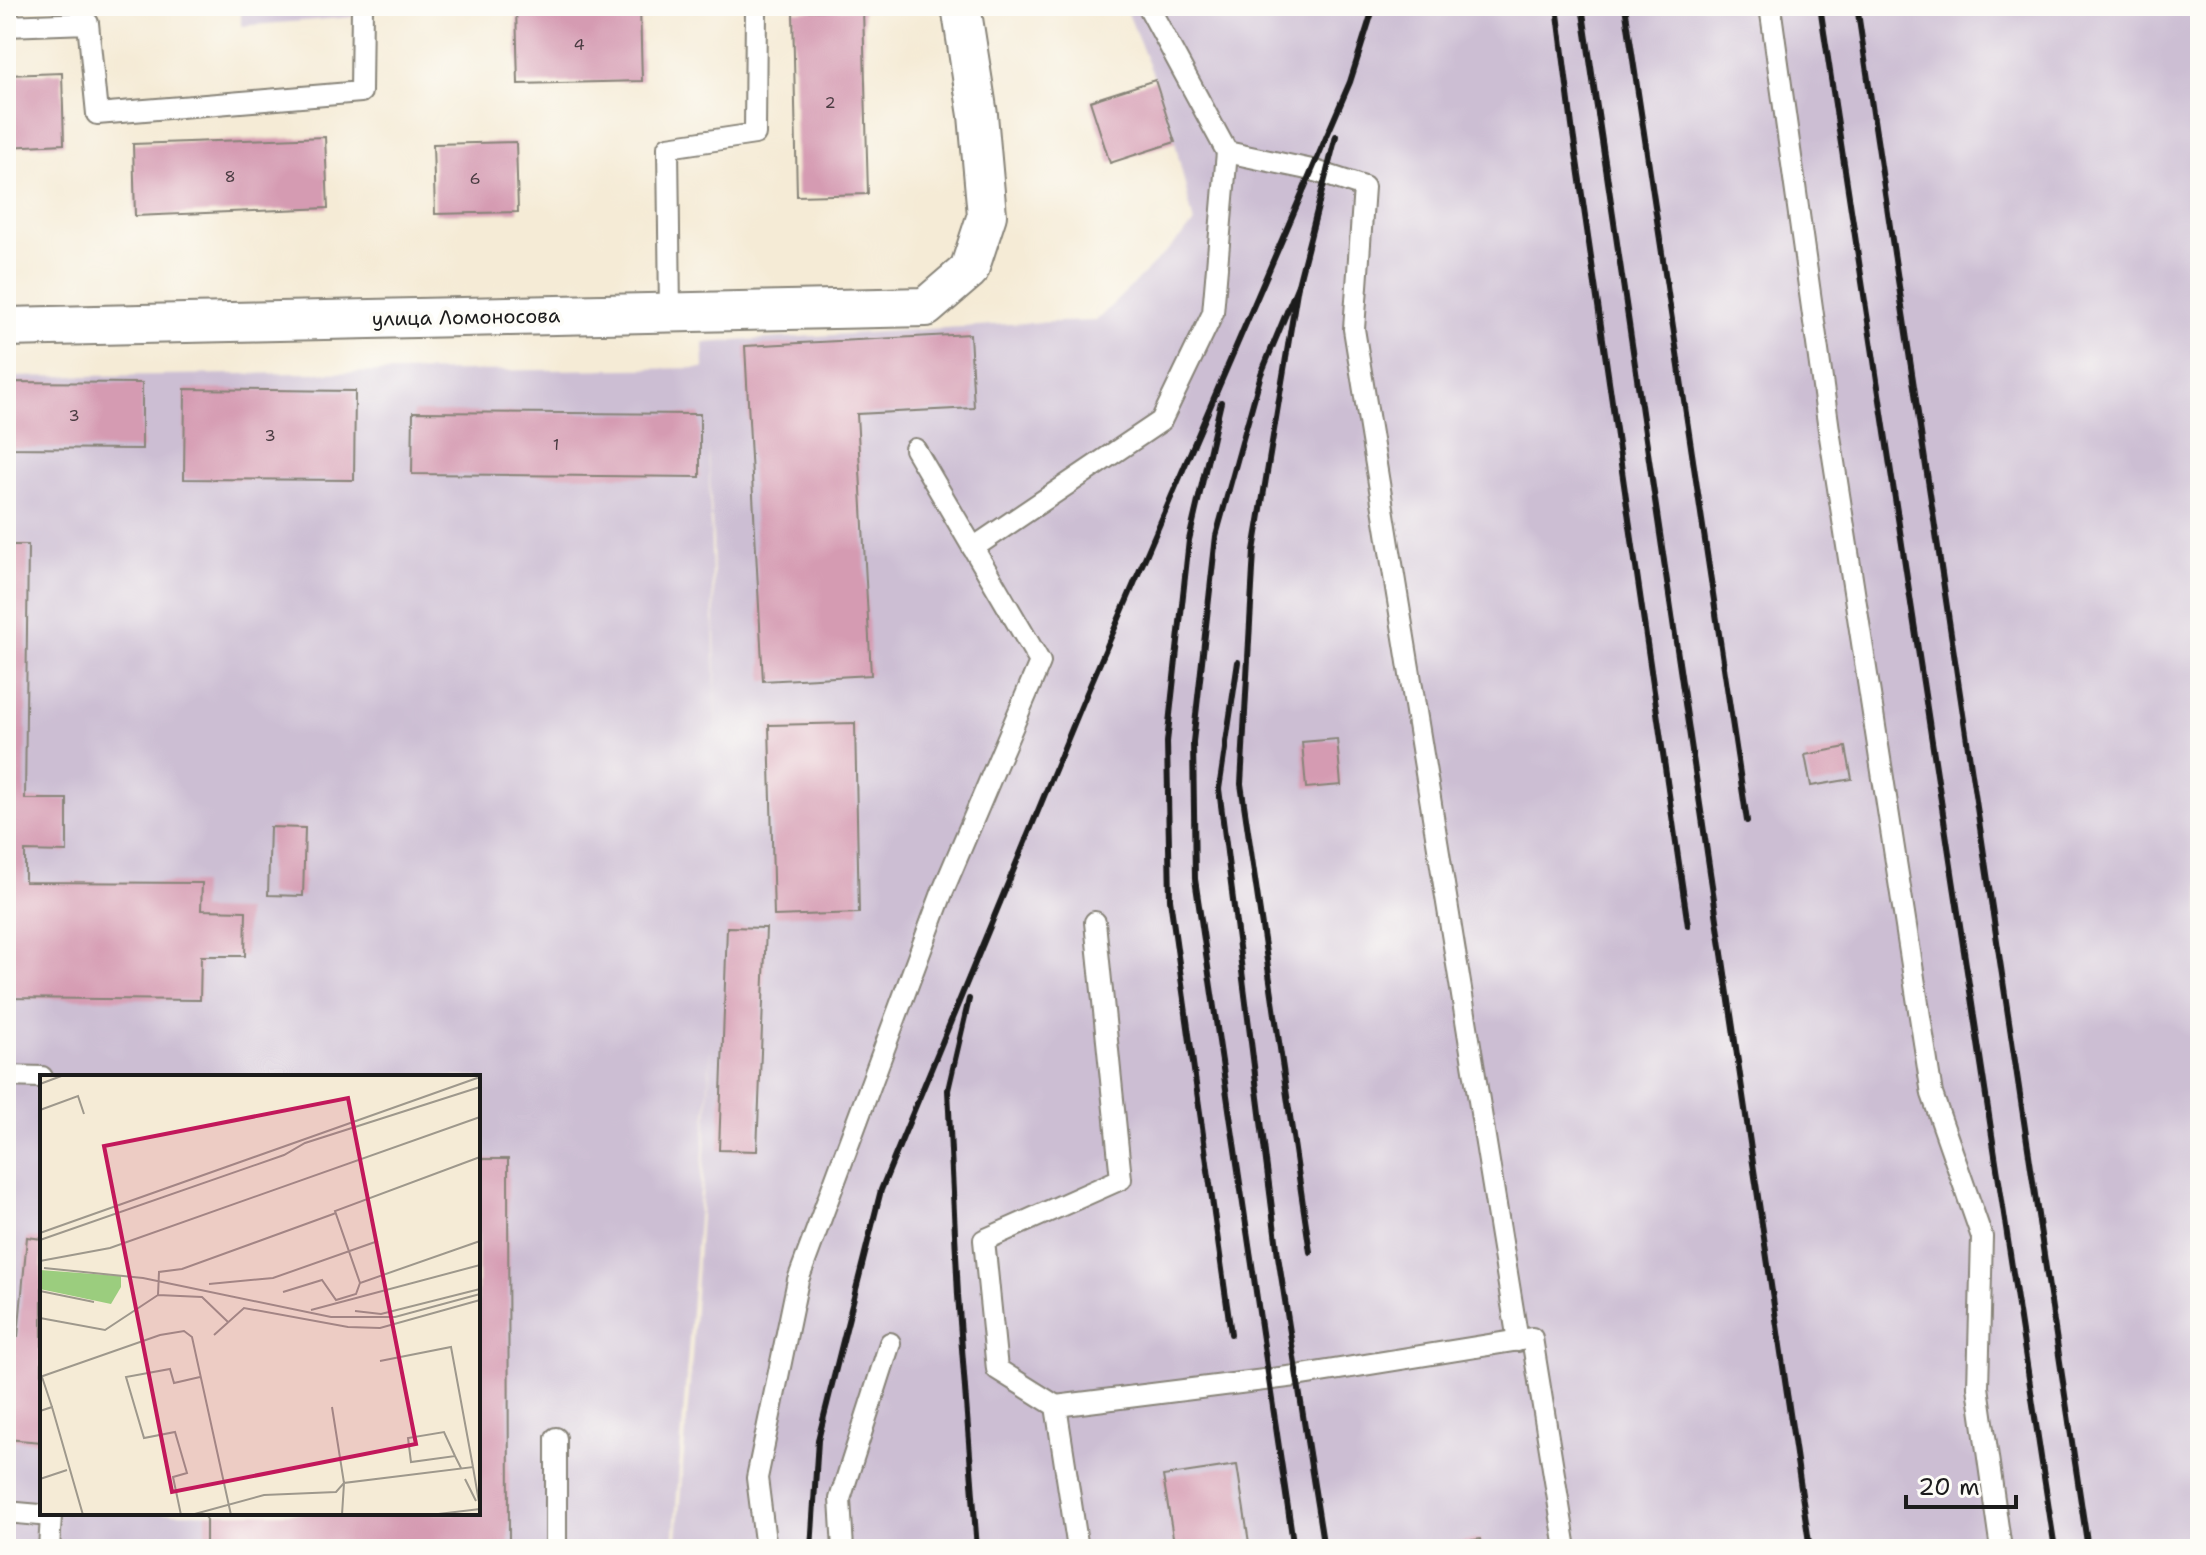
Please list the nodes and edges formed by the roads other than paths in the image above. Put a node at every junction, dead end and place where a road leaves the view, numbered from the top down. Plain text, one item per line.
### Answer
1 (362, 6) edge
2 (756, 6) edge
3 (961, 6) edge
4 (1148, 6) edge
5 (1770, 6) edge
6 (6, 26) edge
7 (1227, 152) junction
8 (670, 312) junction
9 (6, 327) edge
10 (915, 449) dead end
11 (973, 548) junction
12 (1095, 922) dead end
13 (6, 1076) edge
14 (40, 1077) edge
15 (1518, 1341) junction
16 (890, 1343) dead end
17 (1056, 1406) junction
18 (556, 1438) dead end
19 (6, 1512) edge
20 (49, 1549) edge
21 (556, 1549) edge
22 (766, 1549) edge
23 (843, 1549) edge
24 (1078, 1549) edge
25 (1566, 1549) edge
26 (2001, 1549) edge

1 - 6 lane
2 - 8 lane
3 - 8 street, улица Ломоносова
4 - 7 lane
5 - 26 lane
7 - 11 lane
7 - 15 lane
8 - 9 street, улица Ломоносова
10 - 11 lane
11 - 22 lane
12 - 17 lane
13 - 14 lane
15 - 17 lane
15 - 25 lane
16 - 23 lane
17 - 24 lane
18 - 21 lane
19 - 20 lane

